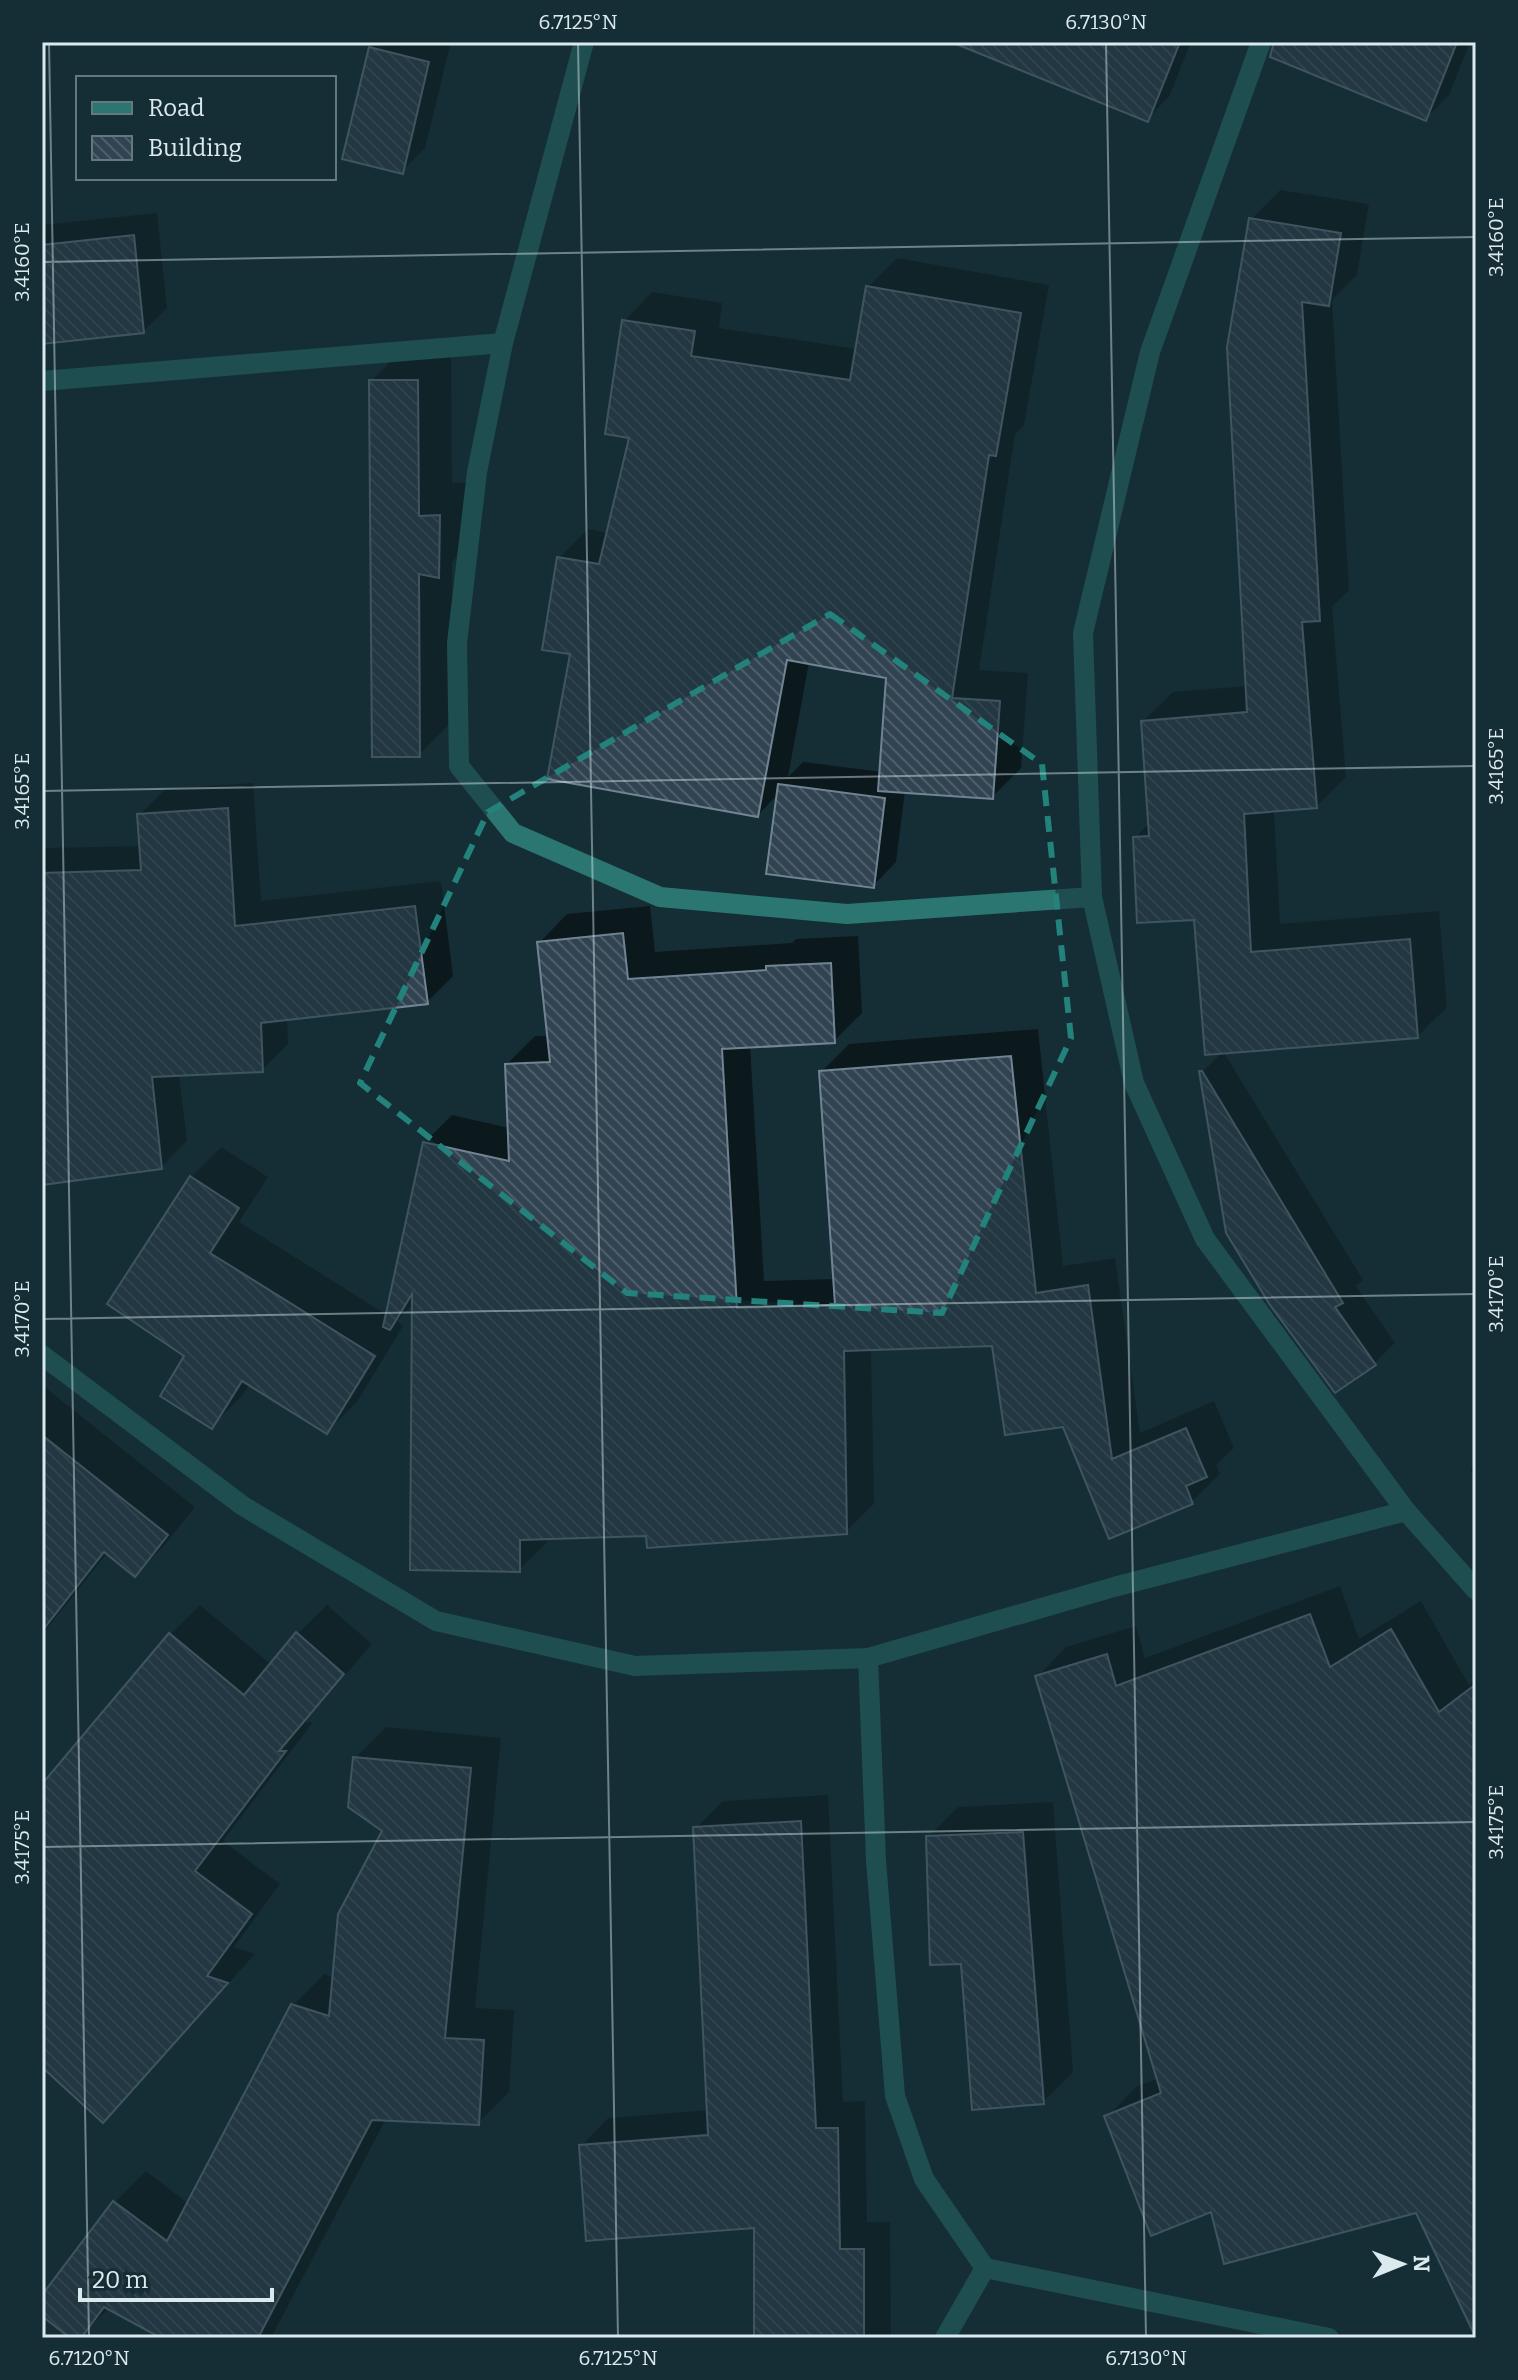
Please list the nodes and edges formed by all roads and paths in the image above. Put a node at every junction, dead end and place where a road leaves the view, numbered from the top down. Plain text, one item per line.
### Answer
1 (584, 42) edge
2 (1261, 42) edge
3 (503, 343) junction
4 (42, 381) edge
5 (1092, 897) junction
6 (42, 1355) edge
7 (1406, 1511) junction
8 (1476, 1590) edge
9 (868, 1658) junction
10 (985, 2268) junction
11 (945, 2338) edge
12 (1329, 2338) edge

1 - 3 street
2 - 5 street
3 - 4 street
3 - 5 street
5 - 7 street
6 - 9 street
7 - 8 street
7 - 9 street
9 - 10 street
10 - 11 street
10 - 12 street

